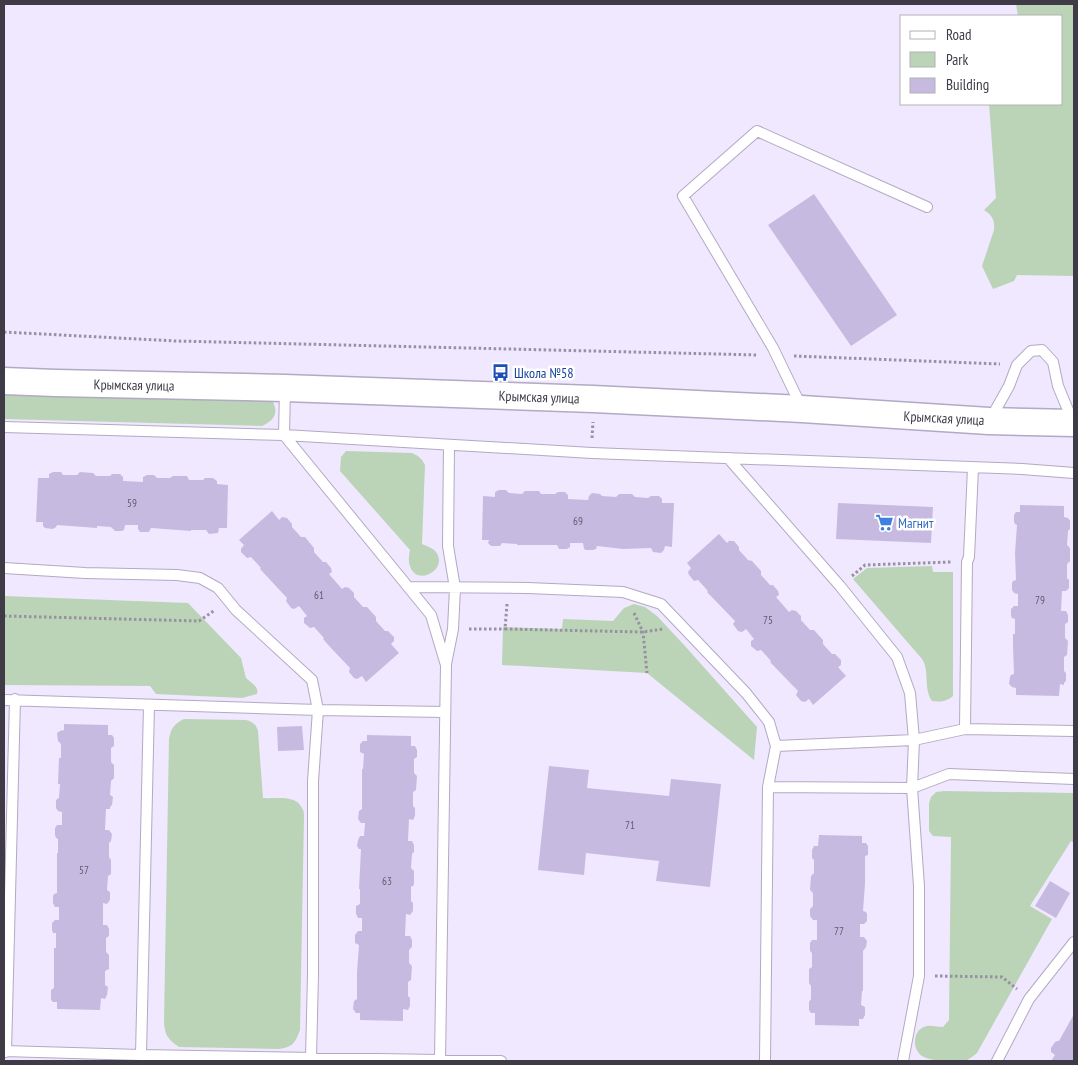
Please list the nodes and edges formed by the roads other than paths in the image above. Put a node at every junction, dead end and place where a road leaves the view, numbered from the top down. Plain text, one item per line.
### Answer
1 (927, 207) dead end
2 (4, 381) edge
3 (285, 388) junction
4 (802, 409) junction
5 (989, 421) junction
6 (1074, 423) edge
7 (4, 426) edge
8 (284, 435) junction
9 (449, 445) junction
10 (728, 458) junction
11 (973, 468) junction
12 (1074, 473) edge
13 (4, 568) edge
14 (408, 587) junction
15 (455, 588) junction
16 (446, 665) junction
17 (9, 700) edge
18 (149, 705) junction
19 (318, 710) junction
20 (445, 712) junction
21 (965, 729) junction
22 (1074, 731) edge
23 (914, 740) junction
24 (776, 746) junction
25 (1074, 779) edge
26 (768, 788) junction
27 (912, 788) junction
28 (1074, 942) edge
29 (5, 1052) edge
30 (141, 1055) junction
31 (311, 1058) junction
32 (440, 1060) edge
33 (501, 1061) edge
34 (764, 1061) edge
35 (903, 1061) edge
36 (997, 1061) edge

1 - 4 lane
2 - 3 street, Крымская улица
3 - 4 street, Крымская улица
3 - 8 lane
4 - 5 street, Крымская улица
5 - 6 street, Крымская улица
5 - 6 lane
7 - 8 lane
8 - 9 lane
8 - 14 lane
9 - 10 lane
9 - 15 lane
10 - 11 lane
10 - 23 lane
11 - 12 lane
11 - 21 lane
13 - 19 lane
14 - 15 lane
14 - 16 lane
15 - 16 lane
15 - 24 lane
16 - 20 lane
17 - 18 lane
17 - 29 lane
18 - 19 lane
18 - 30 lane
19 - 20 lane
19 - 31 lane
20 - 32 lane
21 - 22 lane
21 - 23 lane
23 - 24 lane
23 - 27 lane
24 - 26 lane
25 - 27 lane
26 - 27 lane
26 - 34 lane
27 - 35 lane
28 - 36 lane
29 - 30 lane
30 - 31 lane
31 - 32 lane
32 - 33 lane

